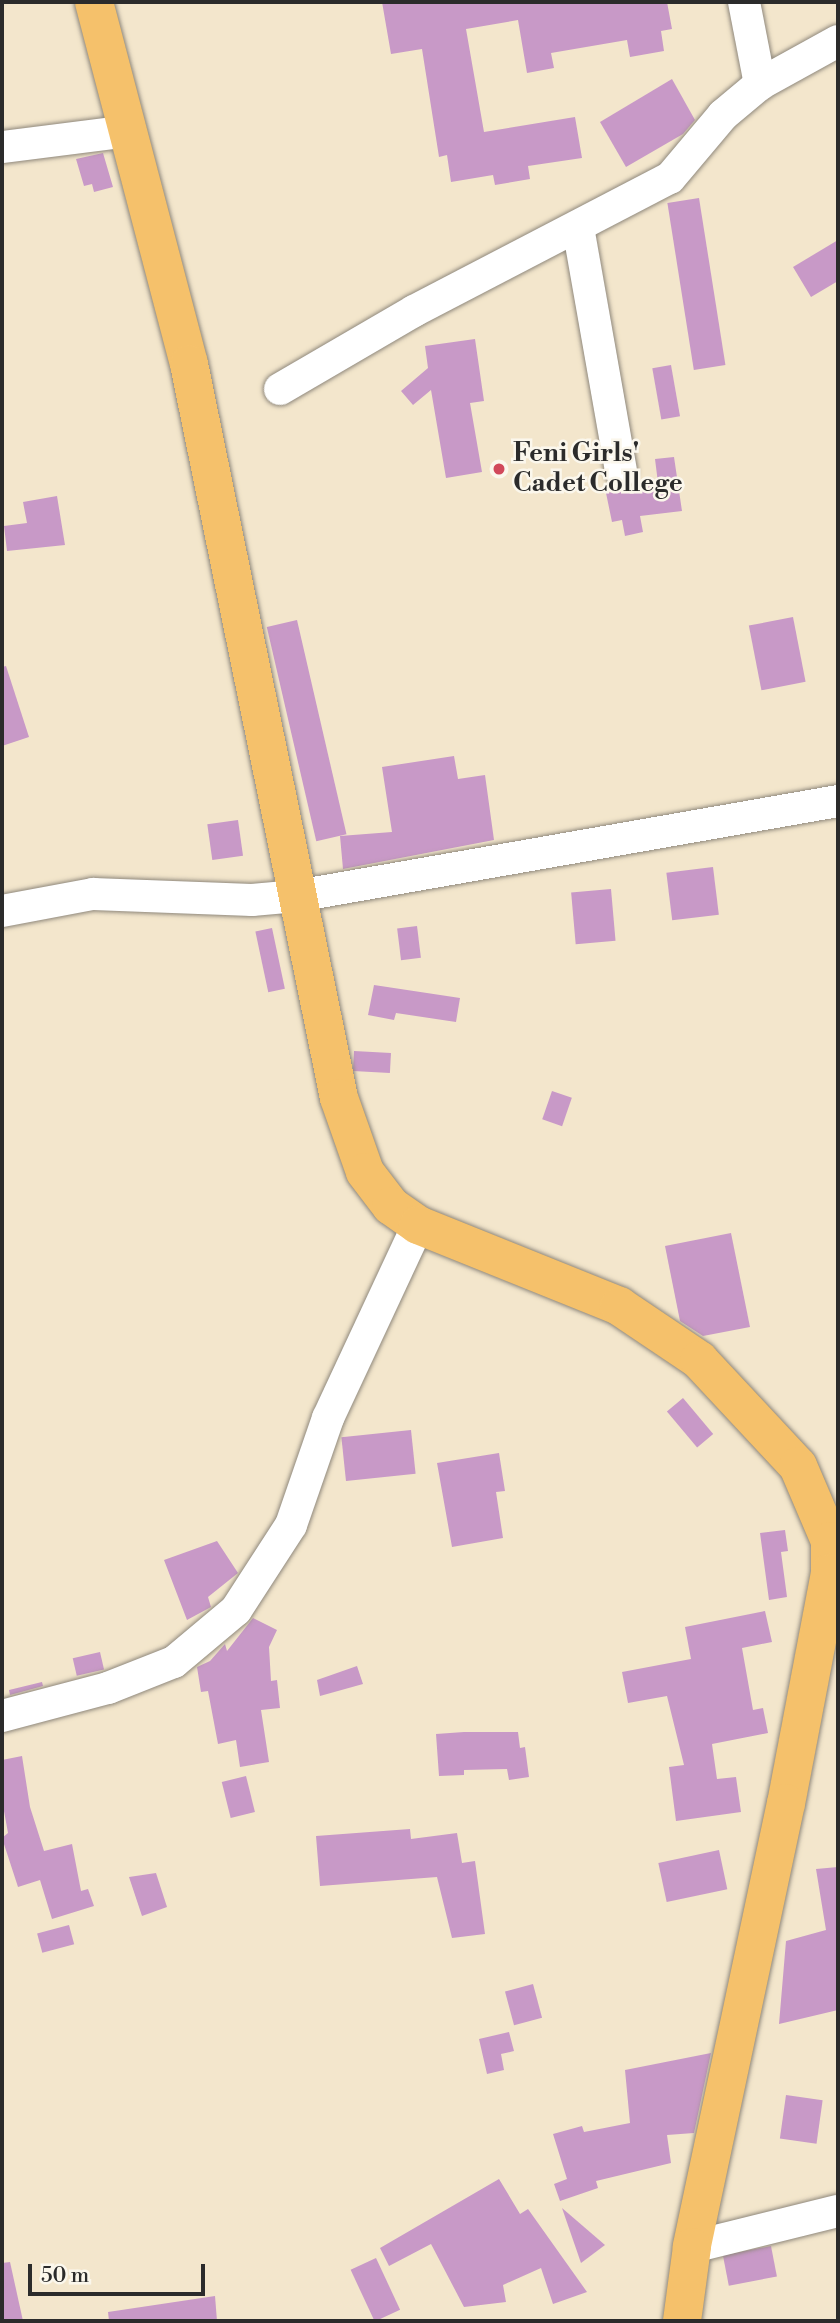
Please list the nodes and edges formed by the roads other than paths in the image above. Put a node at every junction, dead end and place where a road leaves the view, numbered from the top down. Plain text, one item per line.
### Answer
1 (94, 2) edge
2 (744, 2) edge
3 (838, 41) edge
4 (760, 84) junction
5 (128, 131) junction
6 (2, 147) edge
7 (578, 227) junction
8 (280, 389) dead end
9 (621, 471) dead end
10 (838, 801) edge
11 (296, 896) junction
12 (2, 911) edge
13 (418, 1225) junction
14 (834, 1541) edge
15 (2, 1716) edge
16 (838, 2211) edge
17 (692, 2247) junction
18 (682, 2321) edge

1 - 5 main road
2 - 4 street
3 - 4 street
4 - 7 street
5 - 6 street
5 - 11 main road
7 - 8 street
7 - 9 street
10 - 11 street
11 - 12 street
11 - 13 main road
13 - 14 main road
13 - 15 street
14 - 17 main road
16 - 17 street
17 - 18 main road

